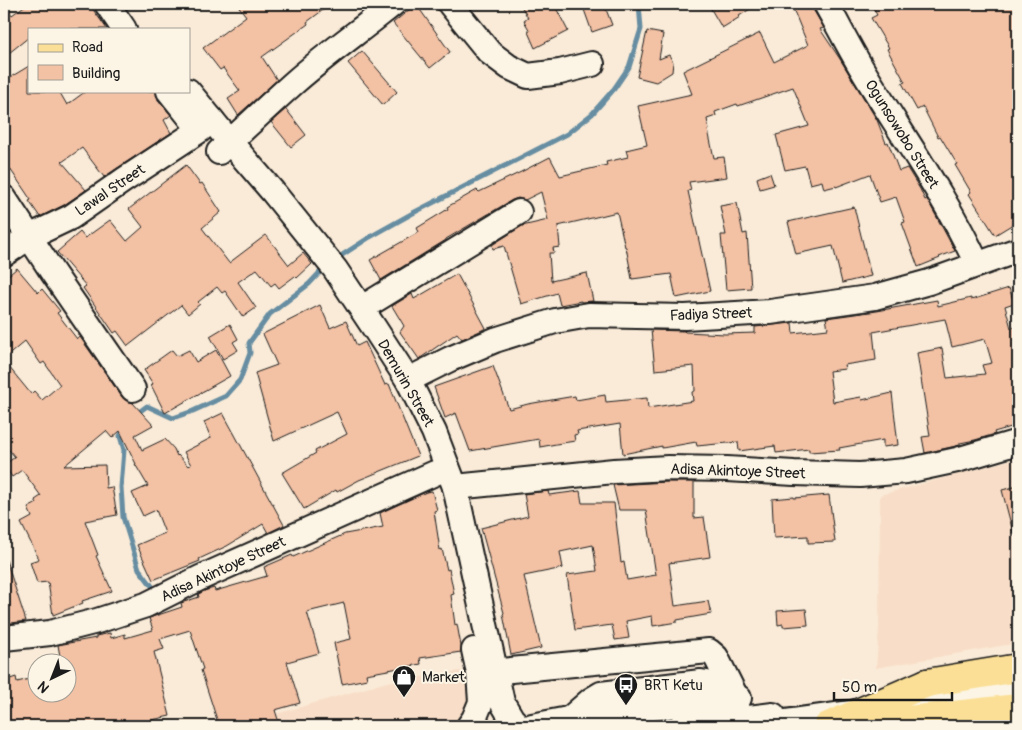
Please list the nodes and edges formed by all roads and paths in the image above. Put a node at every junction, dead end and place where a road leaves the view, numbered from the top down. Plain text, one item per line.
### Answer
1 (108, 4) edge
2 (126, 4) edge
3 (393, 4) edge
4 (450, 4) edge
5 (826, 4) edge
6 (123, 28) edge
7 (141, 28) edge
8 (592, 64) dead end
9 (170, 92) edge
10 (189, 92) edge
11 (206, 125) junction
12 (224, 148) junction
13 (4, 198) edge
14 (519, 212) dead end
15 (29, 237) junction
16 (1018, 250) edge
17 (4, 254) edge
18 (977, 264) junction
19 (329, 274) junction
20 (362, 308) junction
21 (408, 380) junction
22 (133, 389) dead end
23 (1018, 442) edge
24 (435, 474) junction
25 (455, 487) junction
26 (4, 638) edge
27 (1018, 668) edge
28 (487, 673) junction
29 (927, 683) junction
30 (1018, 686) edge
31 (1018, 708) edge
32 (756, 711) edge
33 (856, 720) edge
34 (564, 723) edge
35 (469, 726) edge
36 (519, 726) edge
37 (532, 726) edge
38 (597, 726) edge
39 (681, 726) edge
40 (828, 726) edge

1 - 6 street
2 - 7 street
3 - 12 street
4 - 8 street
5 - 18 street, Ogunsowobo Street
9 - 11 street, Demurin Street
10 - 11 street, Demurin Street
11 - 12 street, Demurin Street
11 - 15 street, Lawal Street
12 - 19 street, Demurin Street
13 - 15 street
14 - 20 street
15 - 17 street, Lawal Street
15 - 22 street
16 - 18 street, Fadiya Street
18 - 21 street, Fadiya Street
19 - 20 street, Demurin Street
19 - 24 street, Demurin Street
20 - 21 street, Demurin Street
21 - 25 street, Demurin Street
23 - 25 street, Adisa Akintoye Street
24 - 26 street, Adisa Akintoye Street
24 - 28 street, Demurin Street
25 - 28 street, Demurin Street
27 - 29 main road
28 - 32 street
28 - 35 street, Demurin Street
28 - 36 street, Demurin Street
29 - 32 street
29 - 33 main road
30 - 33 street
31 - 33 main road
32 - 33 street
32 - 34 street
32 - 38 street
32 - 39 street
33 - 40 main road
34 - 37 street

